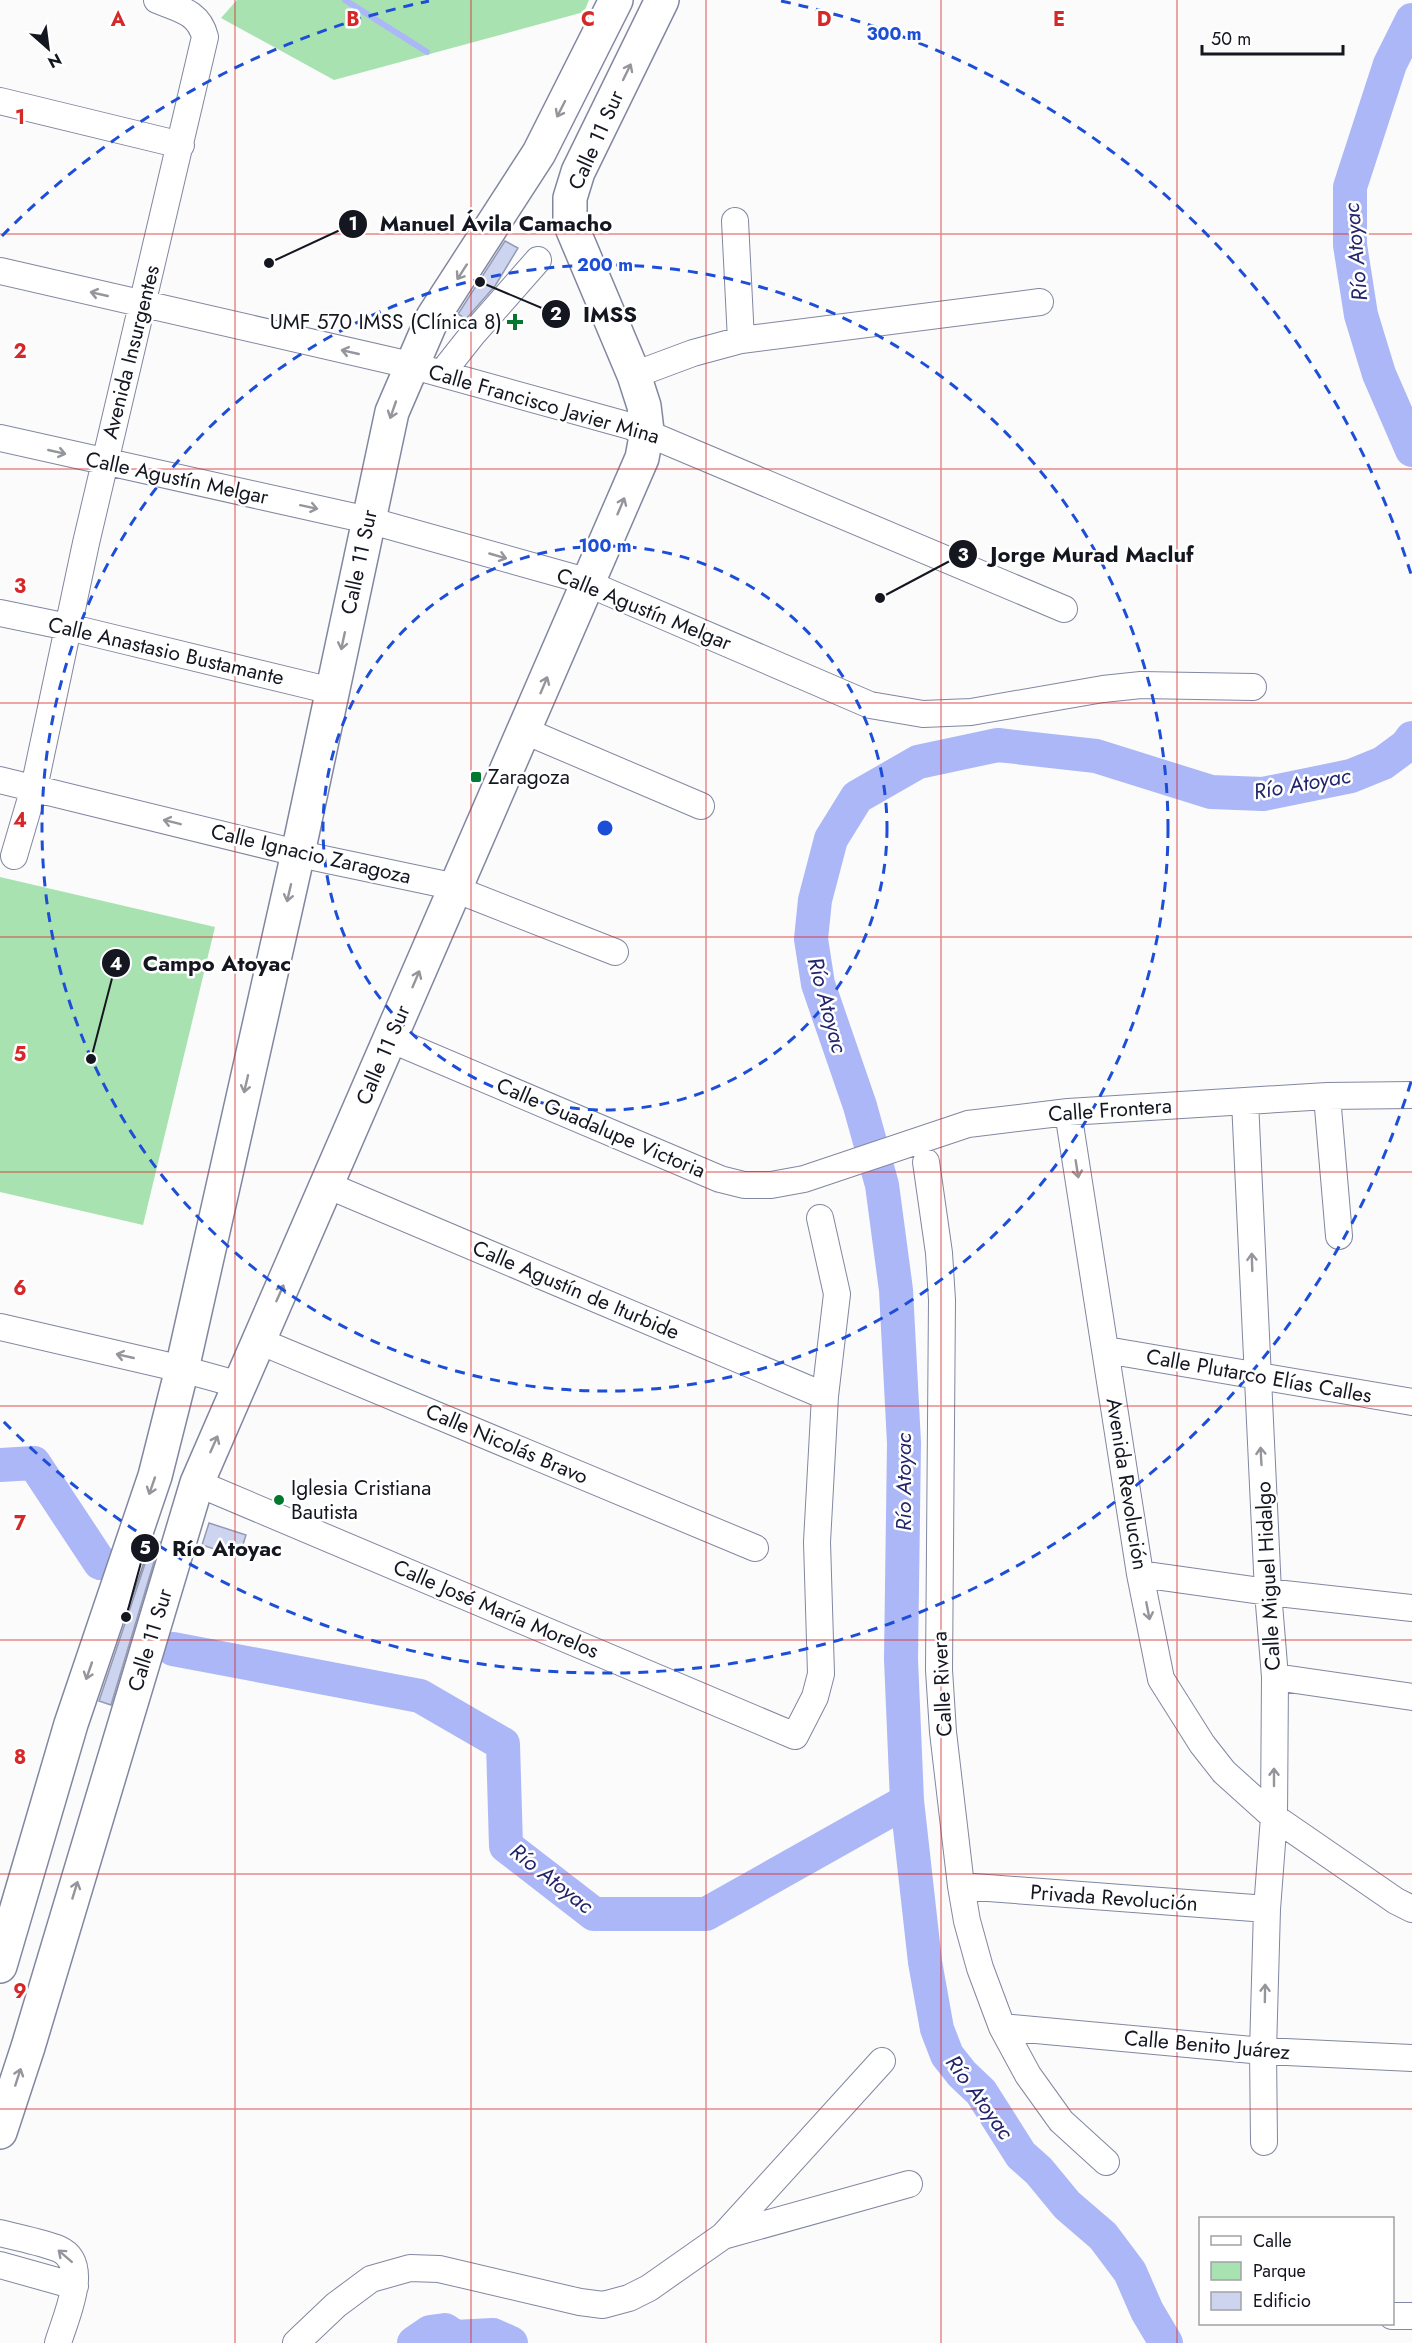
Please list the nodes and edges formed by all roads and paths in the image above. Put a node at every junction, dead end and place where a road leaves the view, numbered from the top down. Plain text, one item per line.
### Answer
1 (158, 0) edge
2 (616, 0) edge
3 (662, 0) edge
4 (0, 101) edge
5 (181, 145) junction
6 (735, 221) dead end
7 (538, 260) dead end
8 (0, 272) edge
9 (1041, 302) dead end
10 (143, 305) junction
11 (741, 340) junction
12 (410, 365) junction
13 (442, 373) junction
14 (634, 375) junction
15 (639, 428) junction
16 (0, 438) edge
17 (104, 463) junction
18 (368, 520) junction
19 (588, 583) junction
20 (1064, 609) dead end
21 (0, 613) edge
22 (68, 627) junction
23 (1253, 687) dead end
24 (332, 691) junction
25 (525, 731) junction
26 (0, 780) edge
27 (34, 788) junction
28 (701, 806) dead end
29 (298, 853) junction
30 (14, 856) dead end
31 (454, 888) junction
32 (615, 952) dead end
33 (390, 1039) junction
34 (1327, 1096) junction
35 (1408, 1100) edge
36 (1245, 1101) junction
37 (1068, 1112) junction
38 (926, 1162) dead end
39 (817, 1176) joint
40 (327, 1185) junction
41 (820, 1218) dead end
42 (1339, 1236) dead end
43 (0, 1327) edge
44 (259, 1341) junction
45 (1106, 1350) junction
46 (182, 1369) junction
47 (1257, 1376) junction
48 (240, 1385) junction
49 (825, 1396) junction
50 (1412, 1402) edge
51 (197, 1483) junction
52 (755, 1548) dead end
53 (1140, 1574) junction
54 (1268, 1592) junction
55 (1412, 1608) edge
56 (1275, 1677) junction
57 (1412, 1696) edge
58 (1274, 1817) junction
59 (961, 1886) junction
60 (1267, 1909) junction
61 (1412, 1909) edge
62 (3, 1946) edge
63 (1002, 2027) junction
64 (1263, 2051) junction
65 (1412, 2058) edge
66 (882, 2061) dead end
67 (0, 2132) edge
68 (1264, 2142) dead end
69 (1106, 2162) dead end
70 (909, 2184) dead end
71 (0, 2233) edge
72 (723, 2236) junction
73 (0, 2265) edge
74 (75, 2286) junction
75 (1394, 2316) edge
76 (1412, 2316) edge
77 (58, 2343) edge
78 (296, 2343) edge

1 - 5 street, Avenida Insurgentes
2 -> 12 main road, Calle 11 Sur
14 -> 3 main road, Calle 11 Sur
4 - 5 street
5 - 10 street, Avenida Insurgentes
6 - 11 street
7 - 13 street
10 -> 8 street, Calle Francisco Javier Mina
9 - 11 street
12 -> 10 street, Calle Francisco Javier Mina
10 - 17 street, Avenida Insurgentes
11 - 14 street
12 - 13 street, Calle Francisco Javier Mina
12 -> 18 main road, Calle 11 Sur
13 - 15 street, Calle Francisco Javier Mina
14 - 15 main road, Calle 11 Sur
19 -> 15 main road, Calle 11 Sur
15 - 20 street, Calle Francisco Javier Mina
16 -> 17 street, Calle Agustín Melgar
17 -> 18 street, Calle Agustín Melgar
17 - 22 street, Avenida Insurgentes
18 -> 19 street, Calle Agustín Melgar
18 -> 24 main road, Calle 11 Sur
19 - 23 street, Calle Agustín Melgar
25 -> 19 main road, Calle 11 Sur
21 - 22 street, Calle Anastasio Bustamante
22 - 24 street, Calle Anastasio Bustamante
22 - 27 street, Avenida Insurgentes
24 - 29 main road, Calle 11 Sur
25 - 28 street
25 - 31 main road, Calle 11 Sur
26 - 27 street, Calle Ignacio Zaragoza
29 -> 27 street, Calle Ignacio Zaragoza
27 - 30 street, Avenida Insurgentes
29 - 31 street, Calle Ignacio Zaragoza
29 -> 46 main road, Calle 11 Sur
31 - 32 street, Calle Ignacio Zaragoza
33 -> 31 main road, Calle 11 Sur
33 - 39 street, Calle Guadalupe Victoria
33 - 40 main road, Calle 11 Sur
34 - 35 street, Calle Frontera
34 - 36 street, Calle Frontera
34 - 42 street
36 - 37 street, Calle Frontera
47 -> 36 street, Calle Miguel Hidalgo
37 - 39 street, Calle Frontera
37 -> 45 street, Avenida Revolución
38 - 59 street, Calle Rivera
44 -> 40 main road, Calle 11 Sur
40 - 49 street, Calle Agustín de Iturbide
41 - 49 street
46 -> 43 street
44 - 48 main road, Calle 11 Sur
44 - 52 street, Calle Nicolás Bravo
45 - 47 street, Calle Plutarco Elías Calles
45 - 53 street, Avenida Revolución
46 - 48 street
46 -> 62 main road, Calle 11 Sur
47 - 50 street, Calle Plutarco Elías Calles
54 -> 47 street, Calle Miguel Hidalgo
51 -> 48 main road, Calle 11 Sur
49 - 51 street, Calle José María Morelos
67 -> 51 main road, Calle 11 Sur
53 - 54 street
53 -> 58 street, Avenida Revolución
54 - 55 street
54 - 56 street, Calle Miguel Hidalgo
56 - 57 street
58 -> 56 street, Calle Miguel Hidalgo
58 - 60 street, Calle Miguel Hidalgo
58 - 61 street
59 - 60 street, Privada Revolución
59 - 63 street, Calle Rivera
64 -> 60 street, Calle Miguel Hidalgo
63 - 64 street, Calle Benito Juárez
63 - 69 street, Calle Rivera
64 - 65 street, Calle Benito Juárez
64 - 68 street, Calle Miguel Hidalgo
66 - 72 street
70 - 72 street
74 -> 71 street
72 - 78 street
73 - 74 street
74 - 77 street
75 - 76 street

